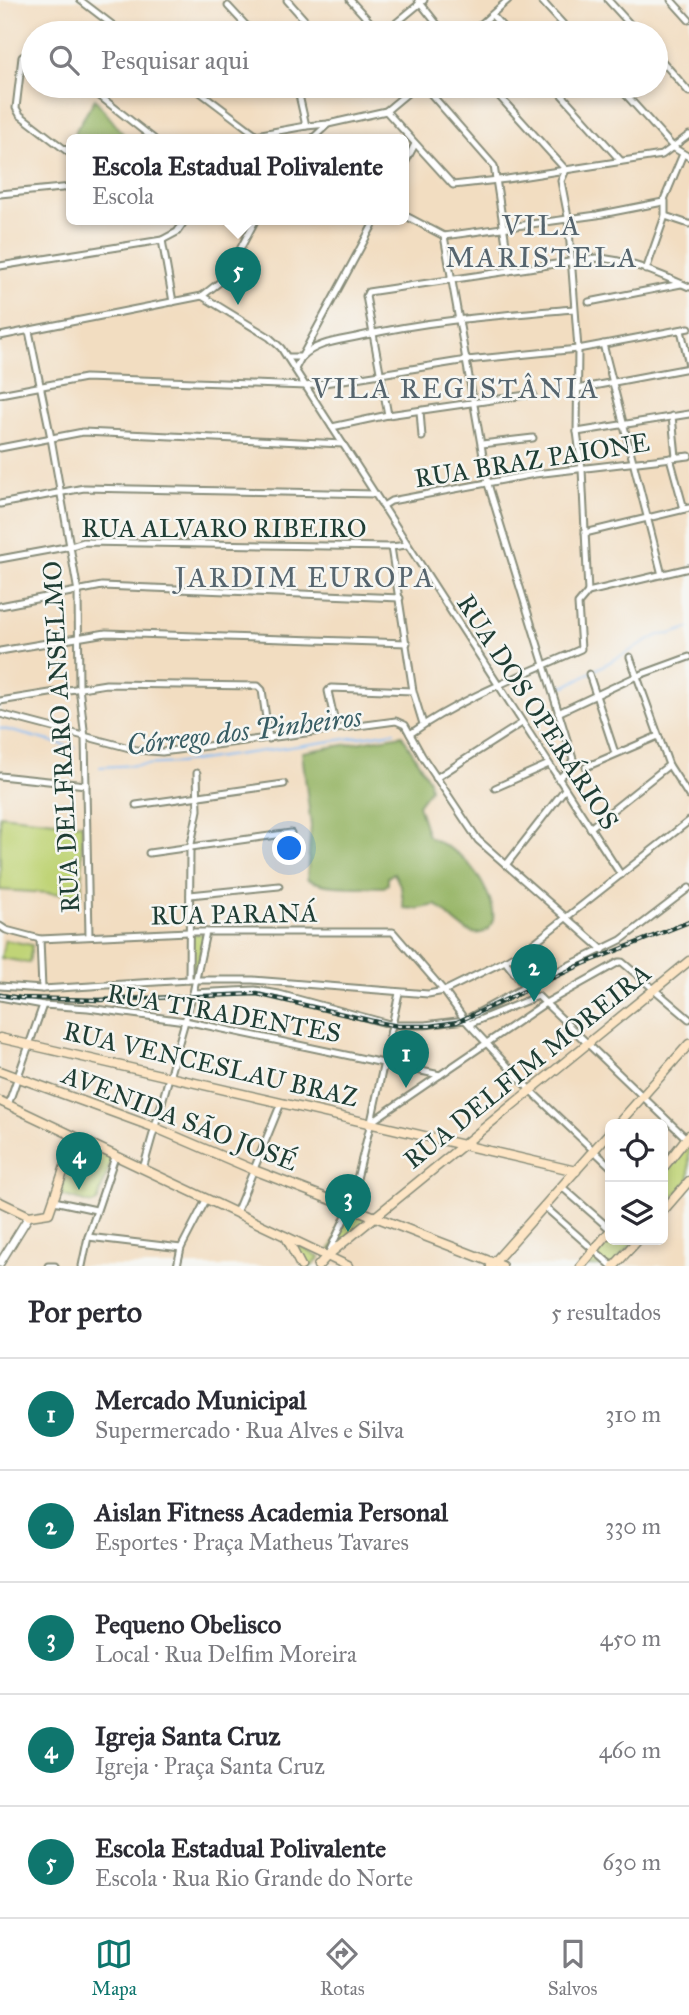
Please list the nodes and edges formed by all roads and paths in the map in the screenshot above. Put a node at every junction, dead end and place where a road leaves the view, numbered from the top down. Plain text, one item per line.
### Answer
1 (80, 0) edge
2 (287, 0) edge
3 (350, 0) edge
4 (508, 0) edge
5 (541, 0) edge
6 (608, 0) edge
7 (671, 0) edge
8 (421, 1) edge
9 (228, 6) dead end
10 (492, 15) junction
11 (689, 20) edge
12 (106, 21) edge
13 (242, 21) edge
14 (305, 21) edge
15 (370, 21) edge
16 (397, 21) edge
17 (435, 21) edge
18 (485, 21) edge
19 (497, 21) edge
20 (560, 21) edge
21 (627, 21) edge
22 (21, 66) edge
23 (668, 68) edge
24 (689, 92) edge
25 (102, 98) edge
26 (207, 98) edge
27 (300, 98) edge
28 (402, 98) edge
29 (434, 98) edge
30 (501, 98) edge
31 (565, 98) edge
32 (629, 98) edge
33 (386, 111) junction
34 (328, 124) junction
35 (306, 126) junction
36 (148, 134) edge
37 (255, 134) edge
38 (272, 134) edge
39 (317, 134) edge
40 (406, 134) edge
41 (689, 135) edge
42 (409, 137) edge
43 (415, 144) junction
44 (674, 148) junction
45 (66, 150) edge
46 (409, 155) edge
47 (686, 156) edge
48 (621, 161) junction
49 (566, 170) junction
50 (498, 181) junction
51 (66, 188) edge
52 (0, 194) edge
53 (665, 201) junction
54 (665, 216) junction
55 (568, 217) junction
56 (409, 218) edge
57 (689, 224) edge
58 (182, 225) edge
59 (253, 225) edge
60 (373, 225) edge
61 (504, 227) junction
62 (443, 236) junction
63 (162, 240) junction
64 (572, 261) junction
65 (0, 265) edge
66 (510, 270) junction
67 (646, 270) junction
68 (452, 280) junction
69 (681, 284) junction
70 (689, 286) edge
71 (202, 296) junction
72 (173, 302) junction
73 (589, 302) dead end
74 (574, 309) junction
75 (460, 317) junction
76 (689, 328) edge
77 (681, 330) junction
78 (29, 331) junction
79 (374, 333) junction
80 (0, 336) edge
81 (603, 344) junction
82 (578, 349) junction
83 (287, 357) junction
84 (302, 357) junction
85 (467, 360) junction
86 (689, 367) edge
87 (295, 369) junction
88 (381, 374) junction
89 (613, 382) junction
90 (306, 386) junction
91 (41, 387) junction
92 (577, 389) junction
93 (0, 394) edge
94 (533, 394) dead end
95 (475, 401) junction
96 (420, 411) junction
97 (689, 414) edge
98 (388, 415) junction
99 (672, 416) junction
100 (623, 424) junction
101 (332, 427) junction
102 (577, 432) junction
103 (422, 437) dead end
104 (51, 438) junction
105 (533, 438) dead end
106 (343, 444) junction
107 (482, 444) junction
108 (0, 448) edge
109 (689, 456) edge
110 (673, 458) junction
111 (634, 464) junction
112 (582, 469) junction
113 (488, 484) junction
114 (61, 492) junction
115 (375, 494) junction
116 (0, 504) edge
117 (383, 506) junction
118 (686, 508) edge
119 (648, 518) junction
120 (585, 533) junction
121 (408, 545) junction
122 (71, 546) junction
123 (391, 547) junction
124 (0, 559) edge
125 (689, 568) edge
126 (662, 575) junction
127 (78, 592) junction
128 (588, 592) junction
129 (400, 598) junction
130 (0, 606) edge
131 (77, 636) junction
132 (407, 643) junction
133 (0, 651) edge
134 (630, 657) dead end
135 (689, 657) edge
136 (544, 666) junction
137 (589, 674) dead end
138 (637, 676) junction
139 (498, 686) junction
140 (79, 687) junction
141 (414, 691) junction
142 (595, 695) junction
143 (0, 701) edge
144 (558, 713) junction
145 (0, 714) edge
146 (522, 723) junction
147 (423, 724) junction
148 (335, 727) junction
149 (410, 734) junction
150 (658, 736) junction
151 (85, 738) junction
152 (269, 739) junction
153 (615, 753) junction
154 (548, 764) junction
155 (669, 765) junction
156 (586, 767) dead end
157 (197, 773) dead end
158 (0, 776) edge
159 (436, 778) junction
160 (558, 779) junction
161 (284, 784) dead end
162 (86, 785) junction
163 (495, 788) dead end
164 (565, 789) junction
165 (689, 796) edge
166 (199, 797) junction
167 (136, 805) dead end
168 (689, 821) edge
169 (590, 828) junction
170 (291, 833) dead end
171 (190, 849) junction
172 (149, 853) dead end
173 (506, 865) junction
174 (621, 876) junction
175 (279, 886) dead end
176 (689, 888) edge
177 (190, 895) junction
178 (567, 918) junction
179 (0, 926) edge
180 (188, 932) junction
181 (206, 932) junction
182 (89, 936) junction
183 (40, 939) junction
184 (603, 950) junction
185 (505, 961) junction
186 (689, 961) edge
187 (192, 980) junction
188 (2, 986) edge
189 (525, 987) junction
190 (43, 989) junction
191 (654, 990) junction
192 (444, 991) junction
193 (193, 993) junction
194 (399, 993) junction
195 (0, 997) edge
196 (544, 1004) junction
197 (43, 1005) junction
198 (689, 1018) edge
199 (185, 1021) junction
200 (467, 1022) junction
201 (393, 1025) junction
202 (0, 1038) edge
203 (487, 1043) junction
204 (28, 1044) junction
205 (587, 1044) junction
206 (689, 1044) edge
207 (383, 1063) junction
208 (0, 1071) edge
209 (440, 1075) junction
210 (170, 1076) junction
211 (17, 1078) junction
212 (530, 1090) junction
213 (643, 1096) junction
214 (281, 1102) junction
215 (4, 1103) edge
216 (622, 1119) edge
217 (371, 1122) junction
218 (156, 1128) junction
219 (75, 1137) junction
220 (605, 1138) edge
221 (688, 1138) edge
222 (463, 1144) junction
223 (593, 1151) junction
224 (115, 1157) junction
225 (605, 1162) edge
226 (668, 1162) edge
227 (143, 1170) junction
228 (254, 1170) junction
229 (576, 1171) junction
230 (689, 1181) edge
231 (562, 1186) junction
232 (206, 1200) junction
233 (54, 1201) junction
234 (0, 1202) edge
235 (668, 1205) edge
236 (349, 1207) junction
237 (545, 1207) junction
238 (96, 1210) junction
239 (236, 1213) junction
240 (29, 1216) junction
241 (374, 1218) junction
242 (605, 1225) edge
243 (605, 1236) edge
244 (88, 1237) junction
245 (286, 1237) junction
246 (633, 1245) edge
247 (181, 1248) junction
248 (593, 1251) junction
249 (327, 1256) junction
250 (1, 1259) edge
251 (496, 1265) edge
252 (48, 1266) edge
253 (55, 1266) edge
254 (82, 1266) edge
255 (177, 1266) edge
256 (301, 1266) edge
257 (318, 1266) edge
258 (348, 1266) edge
259 (581, 1266) edge
260 (613, 1266) edge

1 - 12 street
2 - 14 street
3 - 15 street
4 - 10 street
5 - 20 street
6 - 21 street
7 - 11 street
8 - 16 street
8 - 17 street
9 - 13 street
10 - 18 street
10 - 19 street
22 - 45 street
23 - 24 street
25 - 36 street
26 - 37 street
27 - 35 street
28 - 33 street
29 - 50 street
30 - 49 street
31 - 48 street
32 - 44 street
33 - 34 street
33 - 40 street
34 - 35 street
34 - 39 street
35 - 38 street
41 - 44 street
42 - 43 street
43 - 46 street
43 - 50 street
44 - 47 street
44 - 48 street
47 - 53 street
48 - 49 street
49 - 50 street
49 - 55 street
50 - 61 street
51 - 52 street
53 - 54 street
53 - 55 street
54 - 57 street
54 - 67 street
55 - 61 street
55 - 64 street
56 - 62 street
58 - 63 street
59 - 71 street
60 - 84 street
61 - 62 street
61 - 66 street
62 - 68 street
63 - 65 street
63 - 72 street
64 - 66 street
64 - 67 street
64 - 74 street
66 - 68 street
67 - 69 street
68 - 75 street
68 - 79 street
69 - 70 street
69 - 73 street
71 - 72 street
71 - 83 street, RUA DOS OPERÁRIOS
72 - 78 street
74 - 75 street
74 - 82 street
75 - 79 street
75 - 85 street
76 - 77 street
77 - 81 street
77 - 86 street
78 - 80 street
78 - 91 street, RUA DELFRARO ANSELMO
79 - 84 street
79 - 88 street
81 - 82 street
81 - 89 street
82 - 85 street
82 - 92 street
83 - 84 street
83 - 87 street, RUA DOS OPERÁRIOS
84 - 87 street
85 - 88 street
85 - 95 street
86 - 89 street
87 - 90 street, RUA DOS OPERÁRIOS
88 - 90 street
88 - 98 street
89 - 92 street
89 - 100 street
90 - 91 street
90 - 101 street, RUA DOS OPERÁRIOS
91 - 93 street
91 - 104 street, RUA DELFRARO ANSELMO
92 - 102 street
94 - 95 street
95 - 96 street
95 - 107 street
96 - 98 street
96 - 103 street
97 - 99 street
98 - 101 street
99 - 100 street
99 - 110 street
100 - 102 street
100 - 111 street
101 - 106 street, RUA DOS OPERÁRIOS
102 - 112 street
104 - 106 street
104 - 108 street
104 - 114 street, RUA DELFRARO ANSELMO
105 - 107 street
106 - 115 street, RUA DOS OPERÁRIOS
107 - 113 street
109 - 110 street, RUA BRAZ PAIONE
110 - 111 street, RUA BRAZ PAIONE
110 - 118 street
111 - 112 street, RUA BRAZ PAIONE
111 - 119 street
112 - 113 street, RUA BRAZ PAIONE
112 - 120 street
113 - 117 street, RUA BRAZ PAIONE
113 - 136 street
114 - 115 street
114 - 116 street
114 - 122 street, RUA DELFRARO ANSELMO
115 - 117 street, RUA DOS OPERÁRIOS
117 - 121 street, RUA DOS OPERÁRIOS
118 - 119 street
119 - 120 street
119 - 126 street
120 - 128 street
121 - 123 street, RUA ALVARO RIBEIRO
121 - 139 street, RUA DOS OPERÁRIOS
122 - 123 street, RUA ALVARO RIBEIRO
122 - 124 street, RUA ALVARO RIBEIRO
122 - 127 street, RUA DELFRARO ANSELMO
123 - 129 street
125 - 126 street
126 - 128 street
127 - 129 street
127 - 130 street
127 - 131 street, RUA DELFRARO ANSELMO
128 - 136 street
129 - 132 street
131 - 132 street
131 - 133 street
131 - 140 street, RUA DELFRARO ANSELMO
132 - 141 street
134 - 138 street
135 - 138 street
136 - 139 street
136 - 144 street
137 - 142 street
138 - 142 street
138 - 150 street
139 - 146 street, RUA DOS OPERÁRIOS
139 - 147 street
140 - 143 street
140 - 151 street, RUA DELFRARO ANSELMO
140 - 152 street
141 - 147 street
141 - 148 street
142 - 144 street
142 - 153 street
144 - 160 street
145 - 151 street
146 - 154 street, RUA DOS OPERÁRIOS
146 - 159 street
147 - 149 street
148 - 149 street
148 - 152 street
149 - 159 street
150 - 153 street
150 - 155 street
151 - 152 street
151 - 162 street, RUA DELFRARO ANSELMO
153 - 156 street
154 - 160 street, RUA DOS OPERÁRIOS
154 - 163 street
155 - 165 street
155 - 169 street
157 - 166 street
158 - 162 street
159 - 173 street
160 - 164 street, RUA DOS OPERÁRIOS
161 - 166 street
162 - 182 street, RUA DELFRARO ANSELMO
164 - 169 street, RUA DOS OPERÁRIOS
164 - 173 street
166 - 167 street
166 - 171 street
168 - 174 street
169 - 174 street, RUA DOS OPERÁRIOS
170 - 171 street
171 - 172 street
171 - 177 street
173 - 178 street
174 - 178 street
175 - 177 street
176 - 184 street
177 - 180 street
178 - 184 street
178 - 185 street
179 - 183 street, RUA PARANÁ
180 - 181 street, RUA PARANÁ
180 - 182 street, RUA PARANÁ
180 - 187 street
181 - 187 street
181 - 192 street, RUA PARANÁ
182 - 183 street, RUA PARANÁ
183 - 190 street
184 - 189 street
185 - 189 street
185 - 192 street
186 - 191 main road, RUA DELFIM MOREIRA
187 - 190 street
187 - 193 street
187 - 194 street
188 - 190 street
188 - 195 street
189 - 200 street
191 - 196 street
191 - 198 street
191 - 205 main road, RUA DELFIM MOREIRA
192 - 194 street
192 - 200 street, RUA PARANÁ
193 - 199 street
193 - 201 street
194 - 201 street
195 - 197 street, RUA TIRADENTES
196 - 200 street
196 - 203 street
196 - 205 street
197 - 199 street, RUA TIRADENTES
197 - 204 street
199 - 207 street, RUA TIRADENTES
199 - 210 street
200 - 201 street
200 - 203 street, RUA PARANÁ
201 - 207 street
202 - 204 main road, RUA VENCESLAU BRAZ
203 - 209 street
203 - 212 street, RUA PARANÁ
204 - 210 main road, RUA VENCESLAU BRAZ
204 - 211 street
205 - 212 main road, RUA DELFIM MOREIRA
205 - 213 street
206 - 213 main road
207 - 209 street, RUA TIRADENTES
207 - 217 street
208 - 211 main road, AVENIDA SÃO JOSÉ
209 - 217 street
210 - 214 main road, RUA VENCESLAU BRAZ
210 - 218 street
211 - 215 street
211 - 218 main road, AVENIDA SÃO JOSÉ
212 - 222 main road, RUA DELFIM MOREIRA
212 - 223 street, RUA PARANÁ
213 - 216 main road
213 - 221 street
214 - 217 main road, RUA VENCESLAU BRAZ
214 - 228 street
215 - 219 main road
217 - 222 main road, RUA VENCESLAU BRAZ
217 - 236 street
218 - 227 street
218 - 228 main road, AVENIDA SÃO JOSÉ
219 - 224 main road
219 - 233 main road
220 - 223 main road
221 - 226 main road
222 - 229 main road, RUA VENCESLAU BRAZ
222 - 241 main road, RUA DELFIM MOREIRA
223 - 225 street, RUA PARANÁ
223 - 229 main road
224 - 227 main road
224 - 238 street
227 - 232 main road
228 - 236 main road, AVENIDA SÃO JOSÉ
228 - 239 street
229 - 231 main road
230 - 235 main road
231 - 237 main road
231 - 242 street
232 - 239 main road
232 - 247 street
233 - 238 street
233 - 240 main road
234 - 240 main road
236 - 241 main road, AVENIDA SÃO JOSÉ
236 - 249 street
237 - 248 street
237 - 251 main road
238 - 244 street
239 - 245 main road
240 - 250 street
241 - 249 main road, RUA DELFIM MOREIRA
241 - 251 main road, AVENIDA SÃO JOSÉ
243 - 248 main road
244 - 247 street
244 - 254 street
245 - 249 main road
245 - 256 main road
246 - 260 main road
247 - 255 street
248 - 259 main road
248 - 260 street
249 - 257 main road, RUA DELFIM MOREIRA
249 - 258 main road
252 - 253 street

